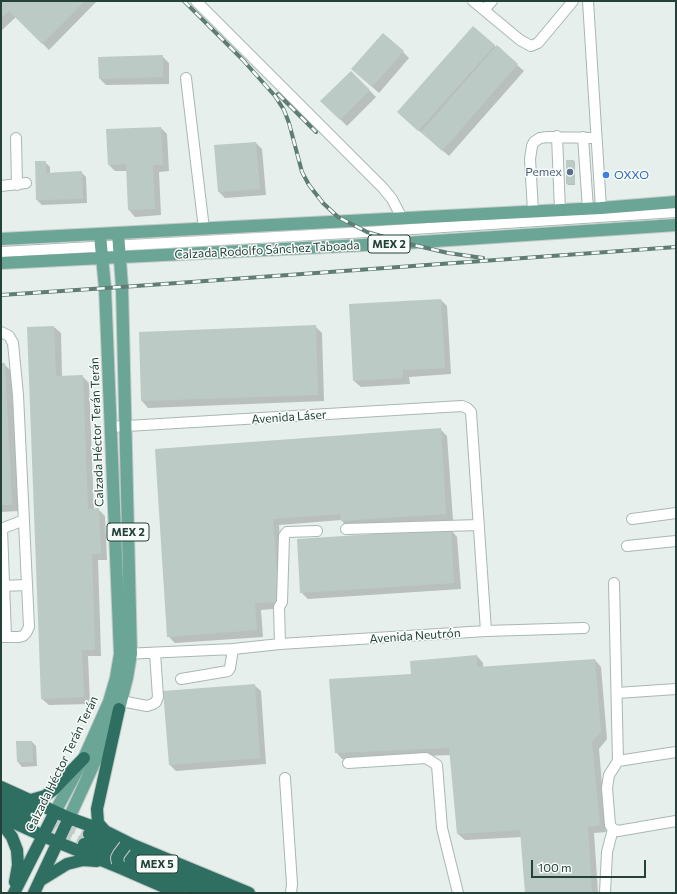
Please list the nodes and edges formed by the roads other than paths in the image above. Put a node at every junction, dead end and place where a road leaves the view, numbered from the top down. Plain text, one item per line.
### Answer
1 (196, 1) edge
2 (473, 1) edge
3 (492, 1) edge
4 (573, 1) edge
5 (588, 1) edge
6 (484, 10) junction
7 (186, 78) dead end
8 (557, 136) junction
9 (583, 137) junction
10 (16, 138) dead end
11 (596, 138) junction
12 (586, 176) junction
13 (599, 176) junction
14 (1, 186) edge
15 (676, 202) edge
16 (601, 208) junction
17 (588, 209) junction
18 (560, 210) junction
19 (533, 212) junction
20 (676, 212) edge
21 (402, 218) junction
22 (676, 225) edge
23 (204, 229) junction
24 (118, 233) junction
25 (100, 234) junction
26 (1, 239) edge
27 (1, 252) edge
28 (119, 252) junction
29 (102, 253) junction
30 (1, 263) edge
31 (1, 332) edge
32 (110, 427) junction
33 (126, 427) junction
34 (676, 513) edge
35 (632, 519) dead end
36 (24, 520) junction
37 (479, 525) junction
38 (1, 529) edge
39 (346, 529) dead end
40 (317, 531) dead end
41 (676, 541) edge
42 (627, 546) dead end
43 (614, 583) dead end
44 (27, 585) junction
45 (3, 586) edge
46 (584, 628) dead end
47 (486, 631) junction
48 (3, 637) edge
49 (280, 644) junction
50 (233, 649) junction
51 (155, 653) junction
52 (126, 654) junction
53 (181, 678) dead end
54 (676, 689) edge
55 (617, 693) junction
56 (120, 705) junction
57 (676, 752) edge
58 (84, 758) junction
59 (618, 761) junction
60 (348, 763) dead end
61 (285, 778) dead end
62 (1, 787) edge
63 (1, 797) edge
64 (1, 808) edge
65 (30, 810) junction
66 (55, 812) junction
67 (1, 817) edge
68 (69, 818) junction
69 (676, 821) edge
70 (1, 822) edge
71 (613, 829) junction
72 (104, 831) junction
73 (42, 836) junction
74 (57, 842) junction
75 (129, 846) junction
76 (104, 862) junction
77 (121, 866) junction
78 (37, 889) edge
79 (14, 893) edge
80 (178, 893) edge
81 (203, 893) edge
82 (224, 893) edge
83 (249, 893) edge
84 (291, 893) edge
85 (458, 893) edge
86 (604, 893) edge

1 - 21 street
2 - 6 street
3 - 6 street
4 - 6 street
5 - 11 street
7 - 23 street
8 - 9 street
8 - 18 street
8 - 19 street
9 - 11 street
9 - 12 street
10 - 14 street
11 - 13 street
12 - 13 street
12 - 17 street
13 - 16 street
15 - 16 main road, Calzada Rodolfo Sánchez Taboada / MEX 2
16 - 17 main road, Calzada Rodolfo Sánchez Taboada / MEX 2
17 - 18 main road, Calzada Rodolfo Sánchez Taboada / MEX 2
18 - 19 main road, Calzada Rodolfo Sánchez Taboada / MEX 2
19 - 21 main road, Calzada Rodolfo Sánchez Taboada / MEX 2
20 - 28 street
21 - 23 main road, Calzada Rodolfo Sánchez Taboada / MEX 2
22 - 28 main road, Calzada Rodolfo Sánchez Taboada / MEX 2
23 - 24 main road, Calzada Rodolfo Sánchez Taboada / MEX 2
24 - 25 main road, Calzada Rodolfo Sánchez Taboada / MEX 2
24 - 28 main road, Calzada Héctor Terán Terán / MEX 2
25 - 26 main road, Calzada Rodolfo Sánchez Taboada / MEX 2
25 - 29 main road, Calzada Héctor Terán Terán / MEX 2
27 - 29 street
28 - 29 main road, Calzada Rodolfo Sánchez Taboada / MEX 2
28 - 33 main road, Calzada Héctor Terán Terán / MEX 2
29 - 30 main road, Calzada Rodolfo Sánchez Taboada / MEX 2
29 - 32 main road, Calzada Héctor Terán Terán / MEX 2
31 - 36 street
32 - 33 street, Avenida Láser
32 - 52 main road, Calzada Héctor Terán Terán / MEX 2
33 - 37 street, Avenida Láser
33 - 52 main road, Calzada Héctor Terán Terán / MEX 2
34 - 35 street
36 - 38 street
36 - 44 street
37 - 39 street
37 - 47 street
38 - 45 street
40 - 49 street
41 - 42 street
43 - 55 street
44 - 45 street
44 - 48 street
45 - 48 street
46 - 47 street, Avenida Neutrón
47 - 49 street, Avenida Neutrón
49 - 50 street, Avenida Neutrón
50 - 51 street, Avenida Neutrón
50 - 53 street
51 - 52 street, Avenida Neutrón
51 - 56 street
52 - 56 main road, Calzada Héctor Terán Terán / MEX 2
52 - 58 main road, Calzada Héctor Terán Terán / MEX 2
54 - 55 street
55 - 59 street
56 - 68 main road, Calzada Héctor Terán Terán / MEX 2
56 - 72 highway
57 - 59 street
58 - 65 highway
58 - 66 main road, Calzada Héctor Terán Terán / MEX 2
59 - 71 street
60 - 85 street
61 - 84 street
62 - 65 highway
63 - 65 highway
64 - 65 highway
65 - 66 highway
66 - 68 highway
66 - 73 highway, Calzada Héctor Terán Terán
67 - 73 highway
68 - 72 highway
68 - 74 highway, Calzada Héctor Terán Terán
69 - 71 street
70 - 79 highway
71 - 86 street
72 - 75 highway
73 - 74 highway
73 - 79 highway, Calzada Héctor Terán Terán
74 - 76 highway
74 - 78 highway, Calzada Héctor Terán Terán
75 - 77 highway, bridge
75 - 83 highway
76 - 77 highway
76 - 78 highway
77 - 80 highway
81 - 82 highway, MEX 5

